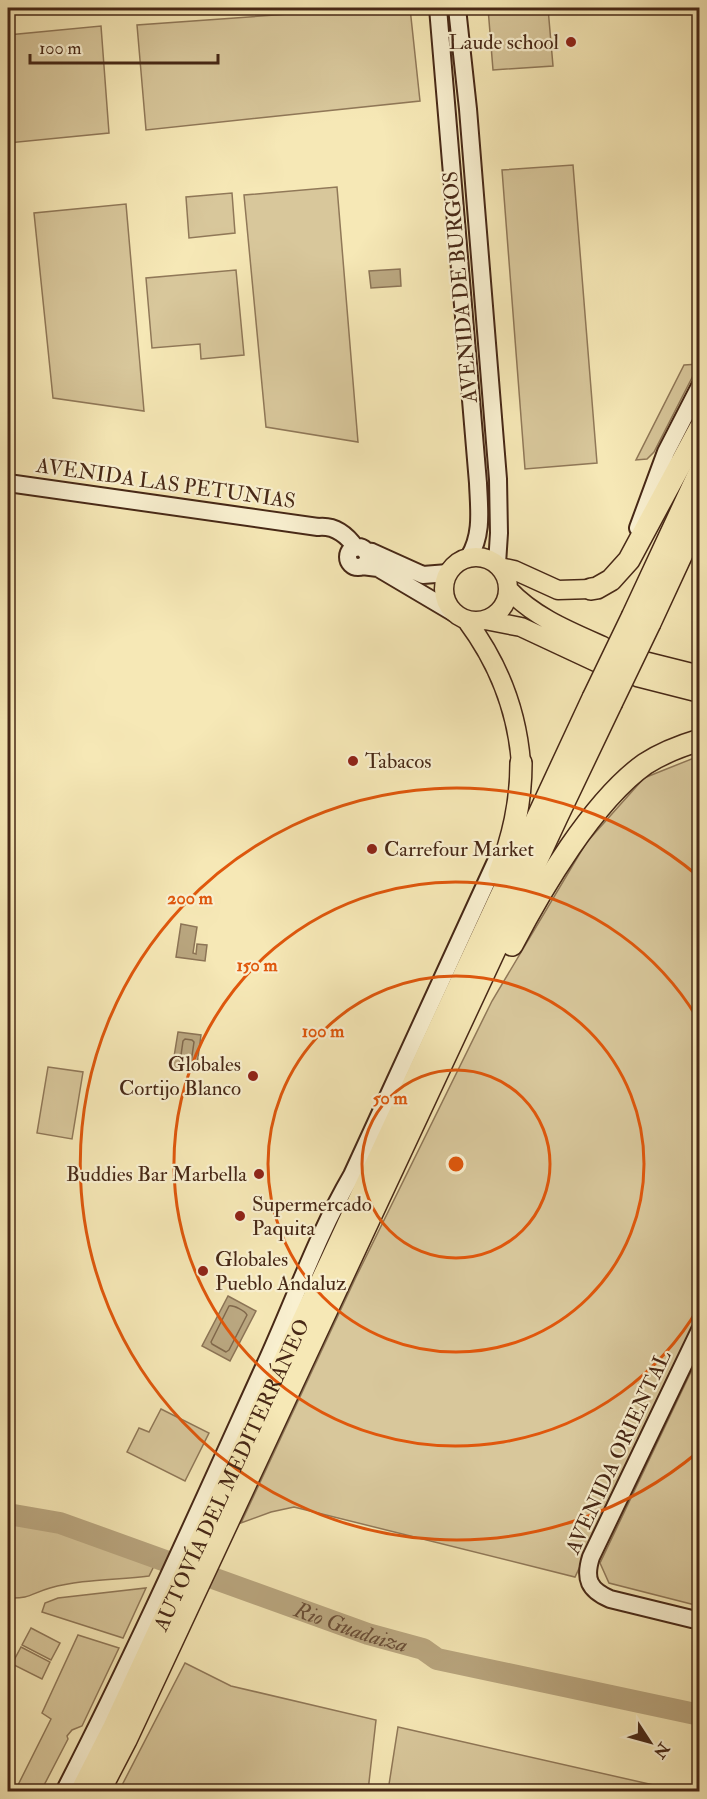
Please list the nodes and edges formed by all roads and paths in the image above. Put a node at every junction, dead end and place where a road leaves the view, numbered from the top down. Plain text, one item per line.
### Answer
1 (438, 8) edge
2 (457, 8) edge
3 (699, 386) edge
4 (699, 428) edge
5 (699, 471) edge
6 (8, 483) edge
7 (699, 514) edge
8 (358, 555) junction
9 (469, 557) junction
10 (498, 565) junction
11 (448, 573) junction
12 (508, 589) junction
13 (591, 589) junction
14 (469, 618) junction
15 (642, 619) junction
16 (699, 675) edge
17 (699, 693) edge
18 (602, 701) junction
19 (699, 740) edge
20 (521, 763) junction
21 (473, 958) junction
22 (459, 1029) junction
23 (699, 1330) edge
24 (225, 1490) junction
25 (699, 1621) edge
26 (163, 1624) junction
27 (64, 1791) edge
28 (81, 1791) edge
29 (99, 1791) edge

1 - 9 street, AVENIDA DE BURGOS
2 - 10 street, AVENIDA DE BURGOS
3 - 13 street
4 - 13 highway
5 - 15 highway, AUTOVÍA DEL MEDITERRÁNEO
6 - 8 street, AVENIDA LAS PETUNIAS
7 - 15 highway, AUTOVÍA DEL MEDITERRÁNEO
8 - 11 street, AVENIDA LAS PETUNIAS
8 - 14 street, AVENIDA LAS PETUNIAS
9 - 10 main road
9 - 11 main road
10 - 12 main road
10 - 13 main road
11 - 14 main road
12 - 14 main road
12 - 14 main road
14 - 20 main road
15 - 18 highway, AUTOVÍA DEL MEDITERRÁNEO, bridge
16 - 17 main road
18 - 21 highway, AUTOVÍA DEL MEDITERRÁNEO
18 - 22 highway, AUTOVÍA DEL MEDITERRÁNEO
19 - 22 highway
20 - 21 highway
20 - 24 street
21 - 24 highway, AUTOVÍA DEL MEDITERRÁNEO
22 - 24 highway, AUTOVÍA DEL MEDITERRÁNEO
23 - 25 street, AVENIDA ORIENTAL
24 - 26 highway, AUTOVÍA DEL MEDITERRÁNEO
24 - 26 street
26 - 27 street
26 - 28 highway, AUTOVÍA DEL MEDITERRÁNEO
26 - 29 highway, AUTOVÍA DEL MEDITERRÁNEO

